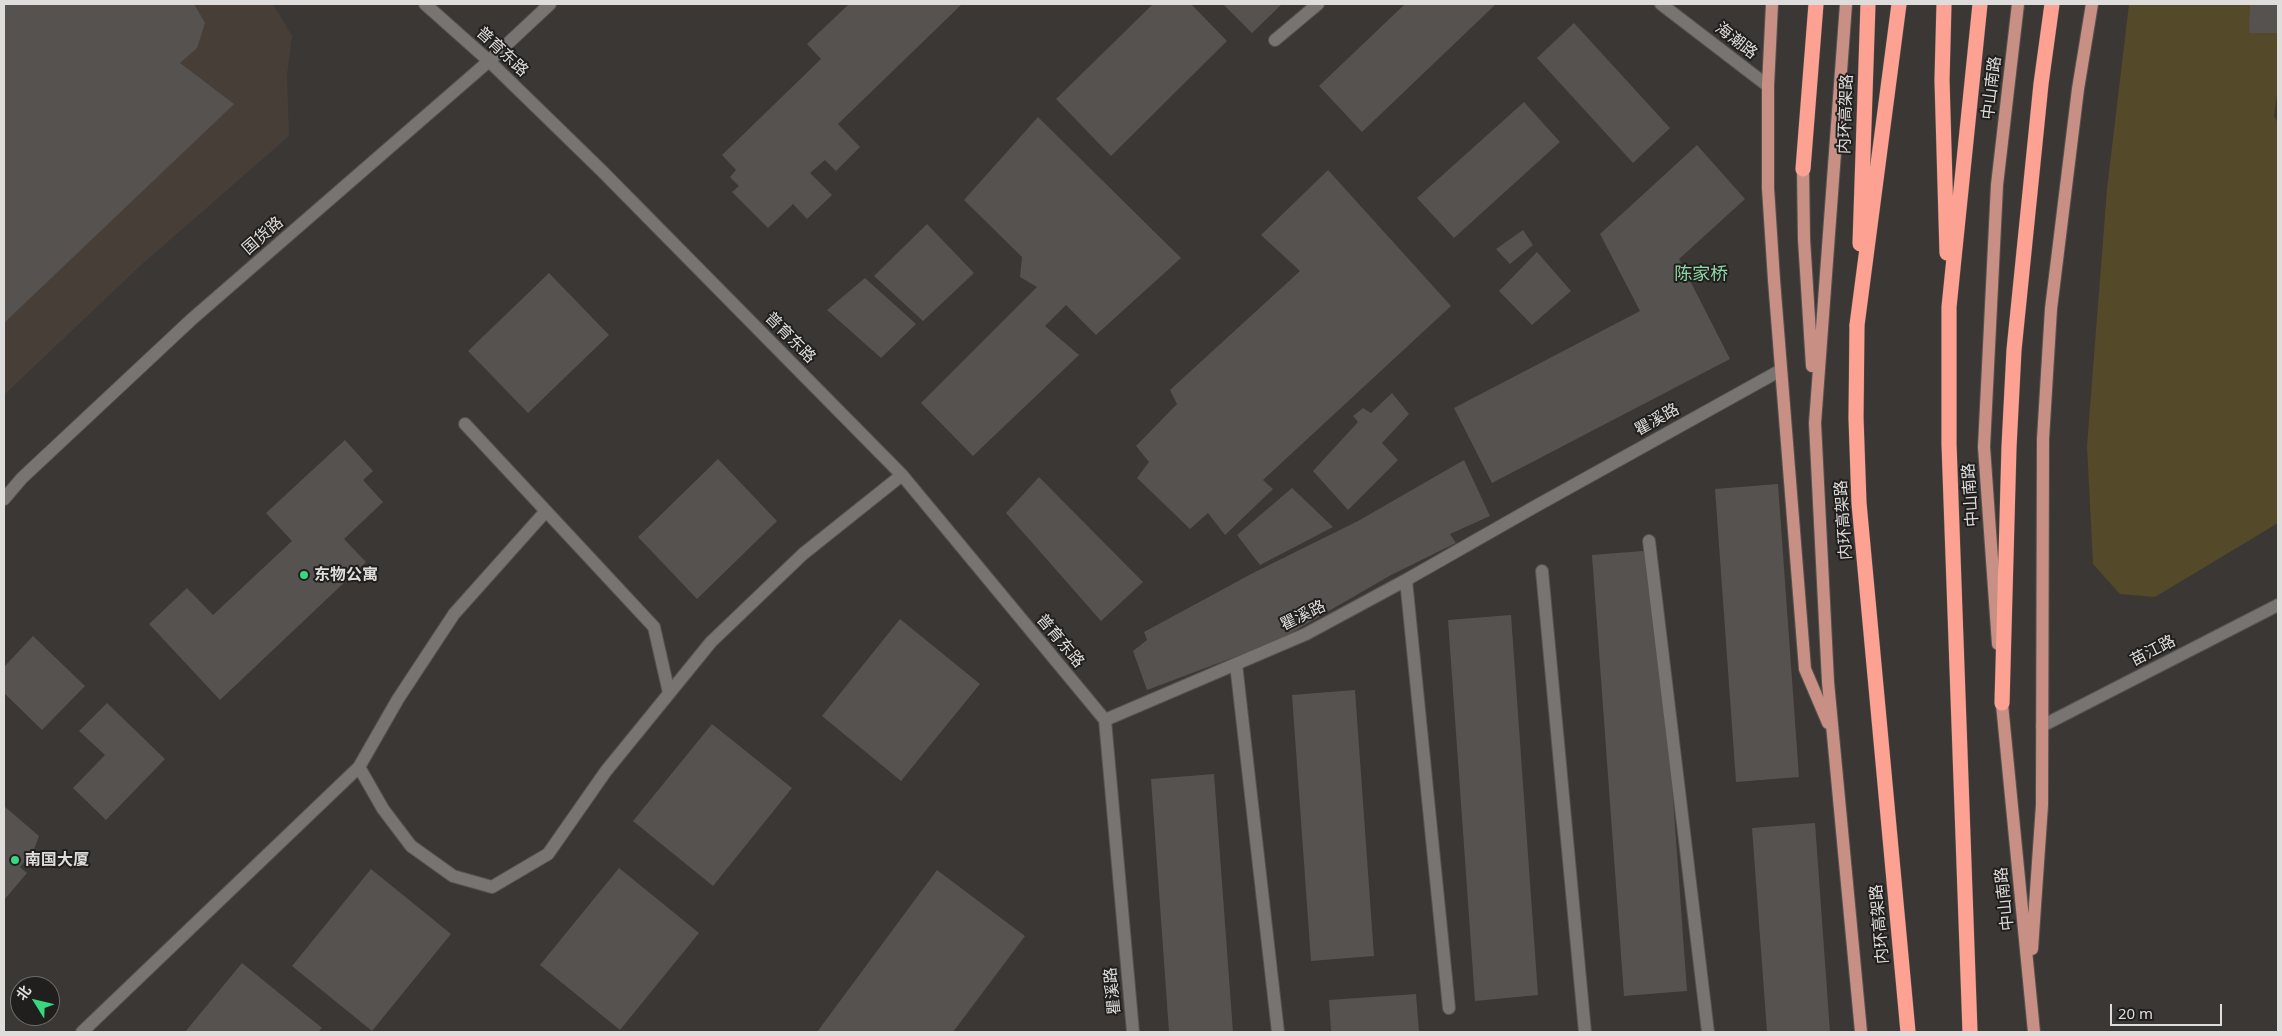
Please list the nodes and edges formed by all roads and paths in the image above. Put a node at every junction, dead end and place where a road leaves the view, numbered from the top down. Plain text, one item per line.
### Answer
1 (425, 4) edge
2 (550, 4) edge
3 (1318, 4) edge
4 (1661, 4) edge
5 (1772, 4) edge
6 (1816, 4) edge
7 (1846, 4) edge
8 (1868, 4) edge
9 (1899, 4) edge
10 (1944, 4) edge
11 (1980, 4) edge
12 (2018, 4) edge
13 (2052, 4) edge
14 (2092, 4) edge
15 (1275, 40) dead end
16 (489, 61) junction
17 (1768, 86) junction
18 (1803, 169) joint
19 (1950, 306) junction
20 (1858, 325) junction
21 (1781, 370) junction
22 (465, 424) dead end
23 (1815, 424) junction
24 (902, 475) junction
25 (4, 499) edge
26 (546, 511) junction
27 (1650, 541) dead end
28 (1542, 570) dead end
29 (1406, 580) junction
30 (2278, 605) edge
31 (1236, 664) junction
32 (669, 693) junction
33 (2002, 703) junction
34 (1105, 720) junction
35 (2042, 726) junction
36 (1833, 735) junction
37 (359, 767) junction
38 (2029, 984) junction
39 (1448, 1008) dead end
40 (82, 1032) edge
41 (1133, 1032) edge
42 (1278, 1032) edge
43 (1585, 1032) edge
44 (1708, 1032) edge
45 (1861, 1032) edge
46 (1908, 1032) edge
47 (1970, 1032) edge
48 (2034, 1032) edge

1 - 16 street, 普育东路
2 - 16 street, 国货路
3 - 15 street
4 - 17 street, 海潮路
5 - 17 main road
6 - 18 highway
7 - 23 main road
8 - 20 highway, 内环高架路, bridge
9 - 20 highway, bridge
10 - 19 highway
11 - 19 highway
12 - 33 main road, 中山南路
13 - 33 highway
14 - 35 main road, 中山南路
16 - 24 street, 普育东路
16 - 25 street, 国货路
17 - 21 main road
18 - 23 main road
19 - 47 highway
20 - 46 highway, 内环高架路
21 - 29 street, 瞿溪路
21 - 36 main road
22 - 26 street
23 - 36 main road
24 - 32 street
24 - 34 street, 普育东路
26 - 32 street
26 - 37 street
27 - 44 street
28 - 43 street
29 - 31 street, 瞿溪路
29 - 39 street
30 - 35 street, 苗江路
31 - 34 street, 瞿溪路
31 - 42 street
32 - 37 street
33 - 38 main road, 中山南路
34 - 41 street, 瞿溪路
35 - 38 main road, 中山南路
36 - 45 main road
37 - 40 street
38 - 48 main road, 中山南路

